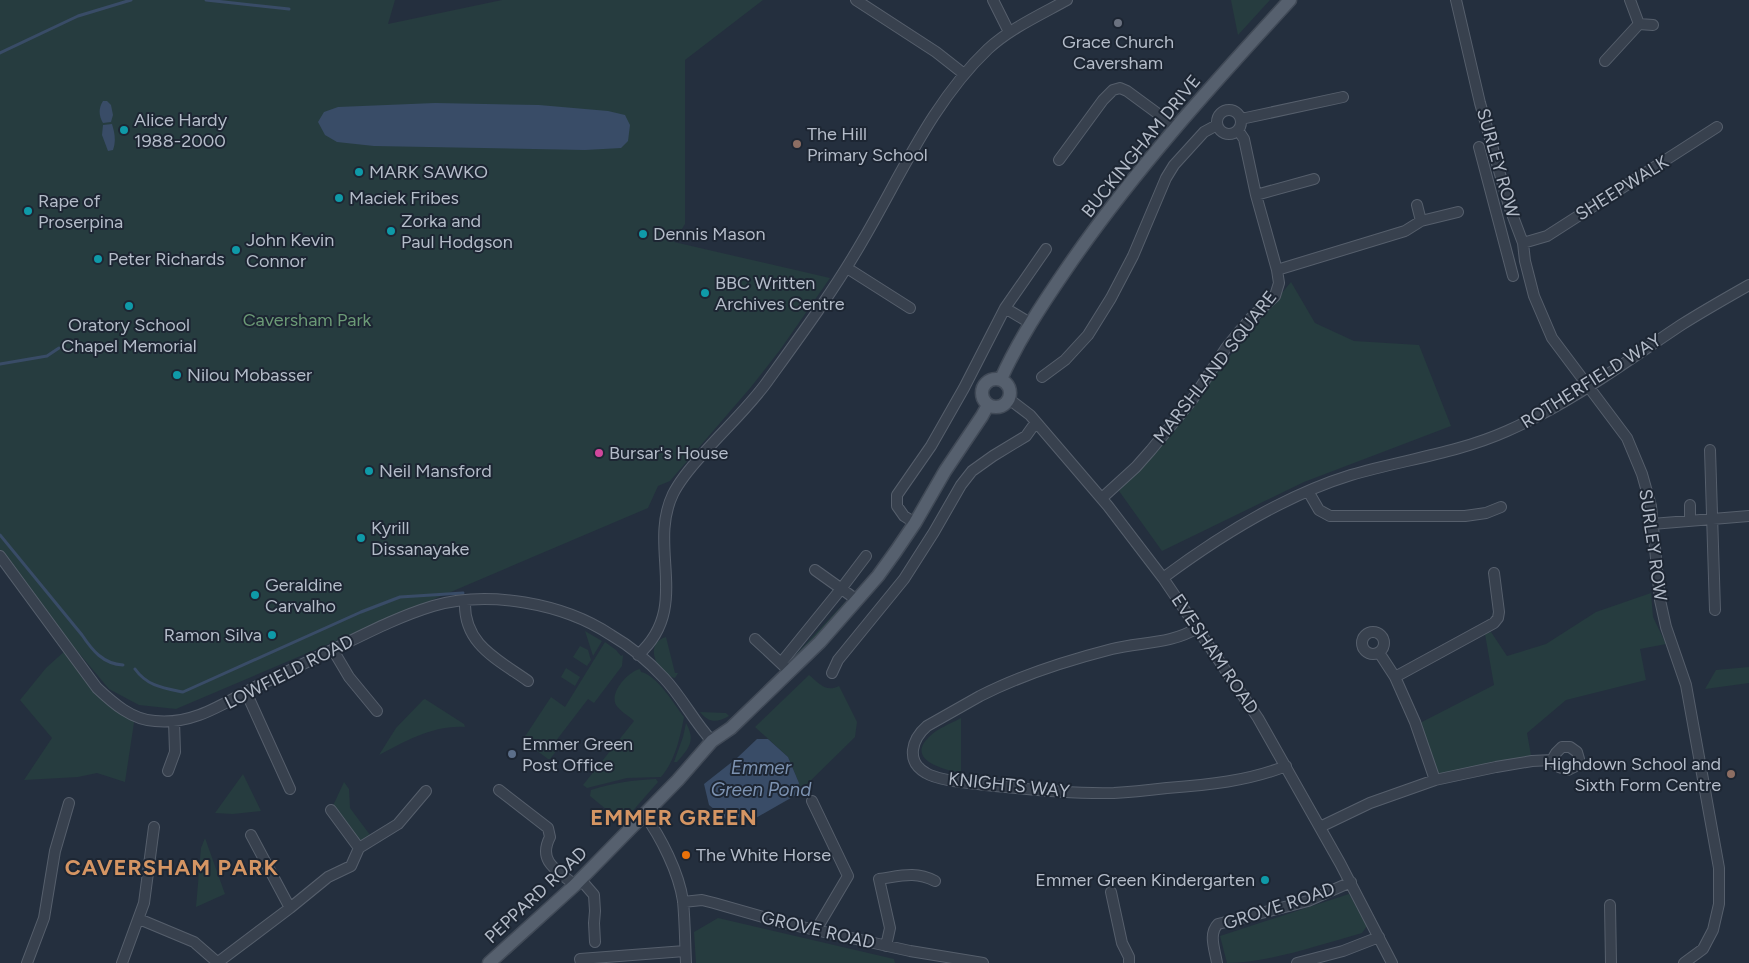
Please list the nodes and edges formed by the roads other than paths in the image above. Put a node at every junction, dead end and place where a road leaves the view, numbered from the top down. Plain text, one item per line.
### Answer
1 (856, 0) edge
2 (993, 0) edge
3 (1067, 0) edge
4 (1290, 0) edge
5 (1456, 0) edge
6 (1630, 0) edge
7 (1639, 24) junction
8 (1653, 25) dead end
9 (1009, 32) junction
10 (1606, 61) dead end
11 (964, 74) junction
12 (1344, 97) dead end
13 (1241, 118) junction
14 (1217, 125) junction
15 (1176, 127) junction
16 (1717, 127) dead end
17 (1238, 130) junction
18 (1478, 147) dead end
19 (1059, 160) dead end
20 (1314, 179) dead end
21 (1256, 195) junction
22 (1416, 205) dead end
23 (1458, 212) dead end
24 (1421, 221) junction
25 (1522, 240) junction
26 (1504, 242) junction
27 (1046, 248) dead end
28 (847, 268) junction
29 (1277, 270) junction
30 (1513, 276) dead end
31 (1749, 285) edge
32 (910, 308) dead end
33 (1004, 308) junction
34 (1030, 323) junction
35 (1042, 377) dead end
36 (1001, 379) junction
37 (1589, 387) junction
38 (1009, 399) junction
39 (988, 405) junction
40 (1036, 422) junction
41 (1710, 450) dead end
42 (1308, 491) junction
43 (1102, 498) junction
44 (1690, 505) dead end
45 (1501, 507) dead end
46 (1749, 516) edge
47 (1712, 519) junction
48 (1690, 521) junction
49 (915, 523) junction
50 (1652, 524) junction
51 (0, 556) edge
52 (866, 556) dead end
53 (815, 570) dead end
54 (1494, 573) dead end
55 (1164, 578) junction
56 (841, 589) junction
57 (857, 600) junction
58 (464, 601) junction
59 (1715, 610) dead end
60 (1197, 628) junction
61 (754, 639) dead end
62 (334, 650) junction
63 (1380, 654) dead end
64 (638, 655) junction
65 (781, 663) junction
66 (789, 673) junction
67 (832, 673) dead end
68 (1395, 677) junction
69 (528, 681) dead end
70 (246, 692) junction
71 (379, 696) dead end
72 (174, 721) junction
73 (712, 741) junction
74 (1552, 760) dead end
75 (1286, 766) junction
76 (168, 771) dead end
77 (1435, 780) junction
78 (290, 789) dead end
79 (499, 790) dead end
80 (426, 791) dead end
81 (812, 801) dead end
82 (69, 803) dead end
83 (331, 810) dead end
84 (644, 814) junction
85 (154, 827) dead end
86 (1320, 827) junction
87 (251, 835) dead end
88 (359, 848) junction
89 (935, 881) dead end
90 (1350, 882) junction
91 (578, 883) junction
92 (1112, 892) dead end
93 (683, 902) junction
94 (1610, 905) dead end
95 (290, 908) junction
96 (139, 919) junction
97 (816, 930) junction
98 (1379, 937) junction
99 (595, 942) dead end
100 (886, 946) junction
101 (686, 952) junction
102 (217, 962) edge
103 (27, 963) edge
104 (122, 963) edge
105 (488, 963) edge
106 (581, 963) edge
107 (686, 963) edge
108 (983, 963) edge
109 (1129, 963) edge
110 (1217, 963) edge
111 (1297, 963) edge
112 (1392, 963) edge
113 (1611, 963) edge
114 (1684, 963) edge

1 - 11 street
2 - 9 street
3 - 9 street
4 - 15 main road, BUCKINGHAM DRIVE
5 - 25 street, SURLEY ROW
6 - 7 street
7 - 8 street
7 - 10 street
9 - 11 street
11 - 28 street
12 - 13 street
13 - 14 street
13 - 17 street
14 - 17 street
14 - 35 street
15 - 19 street
15 - 34 main road, BUCKINGHAM DRIVE
16 - 25 street, SHEEPWALK
17 - 21 street, MARSHLAND SQUARE
18 - 26 street
20 - 21 street
21 - 29 street, MARSHLAND SQUARE
22 - 24 street
23 - 24 street
24 - 29 street
25 - 26 street, SHEEPWALK
25 - 37 street, SURLEY ROW
26 - 30 street
27 - 33 street
28 - 32 street
28 - 64 street
29 - 43 street, MARSHLAND SQUARE
31 - 37 street, ROTHERFIELD WAY
33 - 34 street
33 - 49 street
34 - 36 main road, BUCKINGHAM DRIVE
36 - 38 main road
36 - 39 main road
37 - 42 street, ROTHERFIELD WAY
37 - 50 street, SURLEY ROW
38 - 39 main road
38 - 40 street, EVESHAM ROAD
39 - 49 main road
40 - 43 street, EVESHAM ROAD
40 - 67 street
41 - 47 street
42 - 45 street
42 - 55 street, ROTHERFIELD WAY
43 - 55 street, EVESHAM ROAD
44 - 48 street
46 - 47 street
47 - 48 street
47 - 59 street
48 - 50 street
49 - 57 main road
50 - 114 street, SURLEY ROW
51 - 72 street, LOWFIELD ROAD
52 - 56 street
53 - 56 street
54 - 68 street
55 - 60 street, EVESHAM ROAD
56 - 57 street
56 - 65 street
57 - 66 main road
58 - 62 street, LOWFIELD ROAD
58 - 64 street, LOWFIELD ROAD
58 - 69 street
60 - 75 street, EVESHAM ROAD
60 - 75 street, KNIGHTS WAY
61 - 65 street
62 - 70 street, LOWFIELD ROAD
62 - 71 street
63 - 68 street
64 - 73 street
65 - 66 street
66 - 73 main road
68 - 77 street
70 - 72 street, LOWFIELD ROAD
70 - 78 street
72 - 76 street
73 - 84 main road, PEPPARD ROAD
74 - 77 street
75 - 86 street, EVESHAM ROAD
77 - 86 street
79 - 91 street
80 - 88 street
81 - 97 street
82 - 103 street
83 - 88 street
84 - 91 main road, PEPPARD ROAD
84 - 93 street
85 - 96 street
86 - 90 street, EVESHAM ROAD
87 - 95 street
88 - 95 street
89 - 100 street
90 - 98 street, EVESHAM ROAD
90 - 110 street, GROVE ROAD
91 - 99 street
91 - 105 main road, PEPPARD ROAD
92 - 109 street
93 - 97 street, GROVE ROAD
93 - 101 street
94 - 113 street
95 - 102 street
96 - 102 street
96 - 104 street
97 - 100 street, GROVE ROAD
98 - 111 street
98 - 112 street
100 - 108 street, GROVE ROAD
101 - 106 street
101 - 107 street

